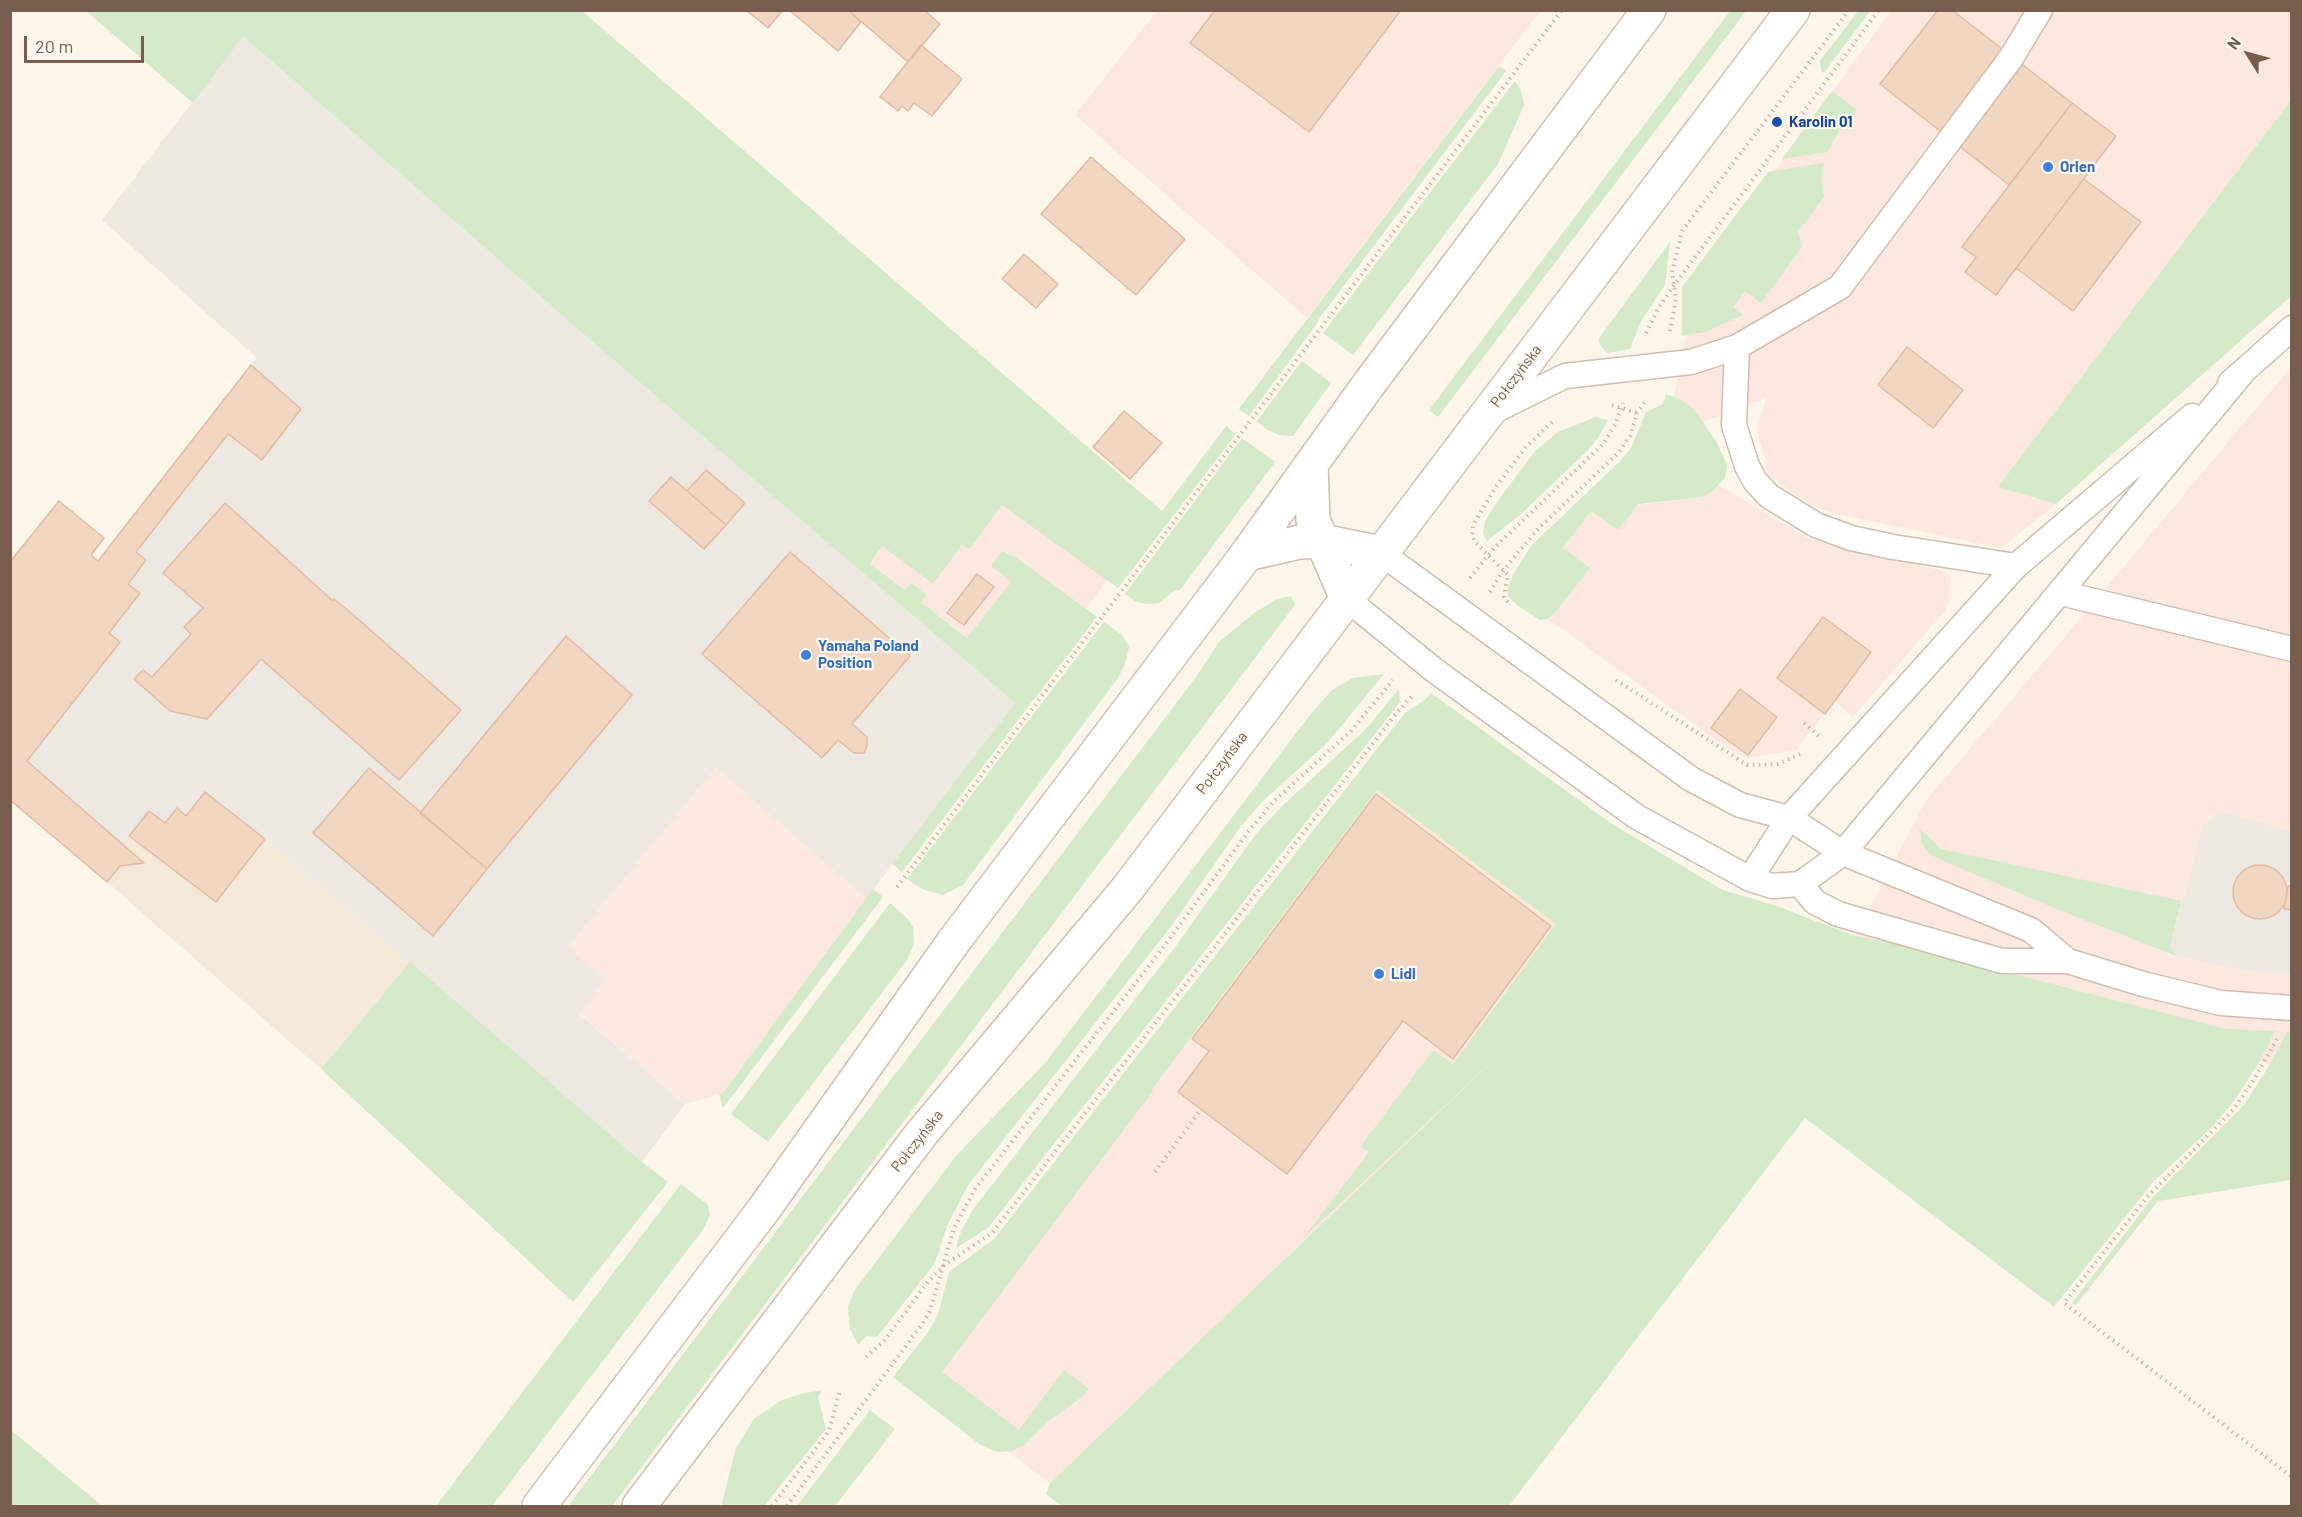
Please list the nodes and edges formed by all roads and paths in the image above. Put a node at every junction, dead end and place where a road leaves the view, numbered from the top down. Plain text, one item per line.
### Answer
1 (1562, 10) edge
2 (1649, 10) edge
3 (1793, 10) edge
4 (1849, 10) edge
5 (1879, 10) edge
6 (2040, 10) edge
7 (1675, 284) junction
8 (2292, 328) edge
9 (1670, 335) dead end
10 (1644, 338) dead end
11 (1737, 346) junction
12 (2242, 373) junction
13 (1647, 398) dead end
14 (1624, 399) dead end
15 (1602, 404) dead end
16 (1621, 408) junction
17 (1637, 413) junction
18 (1488, 414) junction
19 (1557, 419) dead end
20 (1311, 465) junction
21 (1321, 541) junction
22 (1382, 553) junction
23 (1247, 554) junction
24 (1488, 556) junction
25 (2016, 566) junction
26 (1503, 571) junction
27 (1472, 575) dead end
28 (2061, 592) junction
29 (1488, 595) dead end
30 (1347, 599) junction
31 (1510, 605) dead end
32 (2292, 649) edge
33 (1396, 676) dead end
34 (1610, 676) dead end
35 (1420, 688) dead end
36 (1804, 723) dead end
37 (1825, 733) dead end
38 (1820, 738) junction
39 (1815, 743) dead end
40 (1802, 753) dead end
41 (1789, 818) junction
42 (1843, 853) junction
43 (1750, 879) junction
44 (1800, 884) junction
45 (897, 887) dead end
46 (2068, 961) junction
47 (2290, 1008) edge
48 (1201, 1109) dead end
49 (1155, 1172) dead end
50 (943, 1266) junction
51 (866, 1357) dead end
52 (840, 1390) dead end
53 (2292, 1477) edge
54 (538, 1506) edge
55 (639, 1506) edge
56 (772, 1506) edge
57 (787, 1506) edge

1 - 45 path
2 - 20 main road
3 - 18 main road, Połczyńska
4 - 7 path
5 - 7 path
6 - 11 lane
7 - 9 path
7 - 10 path
8 - 12 lane
11 - 18 lane
11 - 25 lane
12 - 25 lane
12 - 28 lane
13 - 17 path
14 - 16 path
15 - 16 path
16 - 17 path
16 - 24 path
17 - 26 path
18 - 22 main road, Połczyńska
19 - 24 path
20 - 21 main road
20 - 23 main road
21 - 22 main road
21 - 23 main road
21 - 30 main road
22 - 30 main road, Połczyńska
22 - 41 lane
23 - 54 main road
24 - 26 path
24 - 27 path
25 - 41 lane
26 - 29 path
26 - 31 path
28 - 32 lane
28 - 42 lane
30 - 43 lane
30 - 55 main road, Połczyńska
33 - 50 path
34 - 40 path
35 - 50 path
36 - 38 path
37 - 38 path
38 - 39 path
41 - 42 lane
41 - 43 lane
42 - 44 lane
42 - 46 lane
43 - 44 lane
44 - 46 lane
46 - 47 lane
47 - 53 path
48 - 49 path
50 - 51 path
50 - 57 path
52 - 56 path

